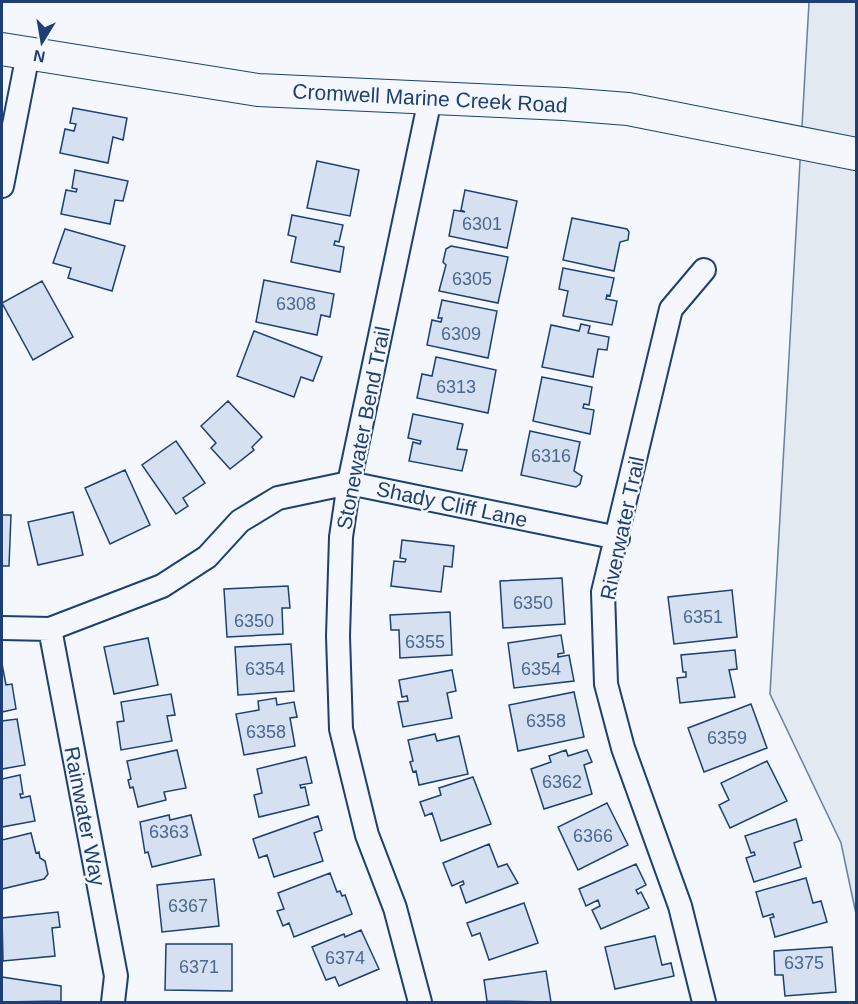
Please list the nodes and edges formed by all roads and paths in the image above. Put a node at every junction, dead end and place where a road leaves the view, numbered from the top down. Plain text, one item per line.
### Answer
1 (15, 52) edge
2 (430, 99) junction
3 (856, 154) edge
4 (2, 186) edge
5 (704, 270) dead end
6 (349, 483) junction
7 (618, 538) junction
8 (2, 628) edge
9 (50, 629) junction
10 (113, 1002) edge
11 (420, 1002) edge
12 (704, 1002) edge

1 - 2 main road, Cromwell Marine Creek Road
1 - 4 street
2 - 3 main road, Cromwell Marine Creek Road
2 - 6 street, Stonewater Bend Trail
5 - 7 street, Riverwater Trail
6 - 7 street, Shady Cliff Lane
6 - 9 street, Shady Cliff Lane
6 - 11 street, Stonewater Bend Trail
7 - 12 street, Riverwater Trail
8 - 9 street, Shady Cliff Lane
9 - 10 street, Rainwater Way

